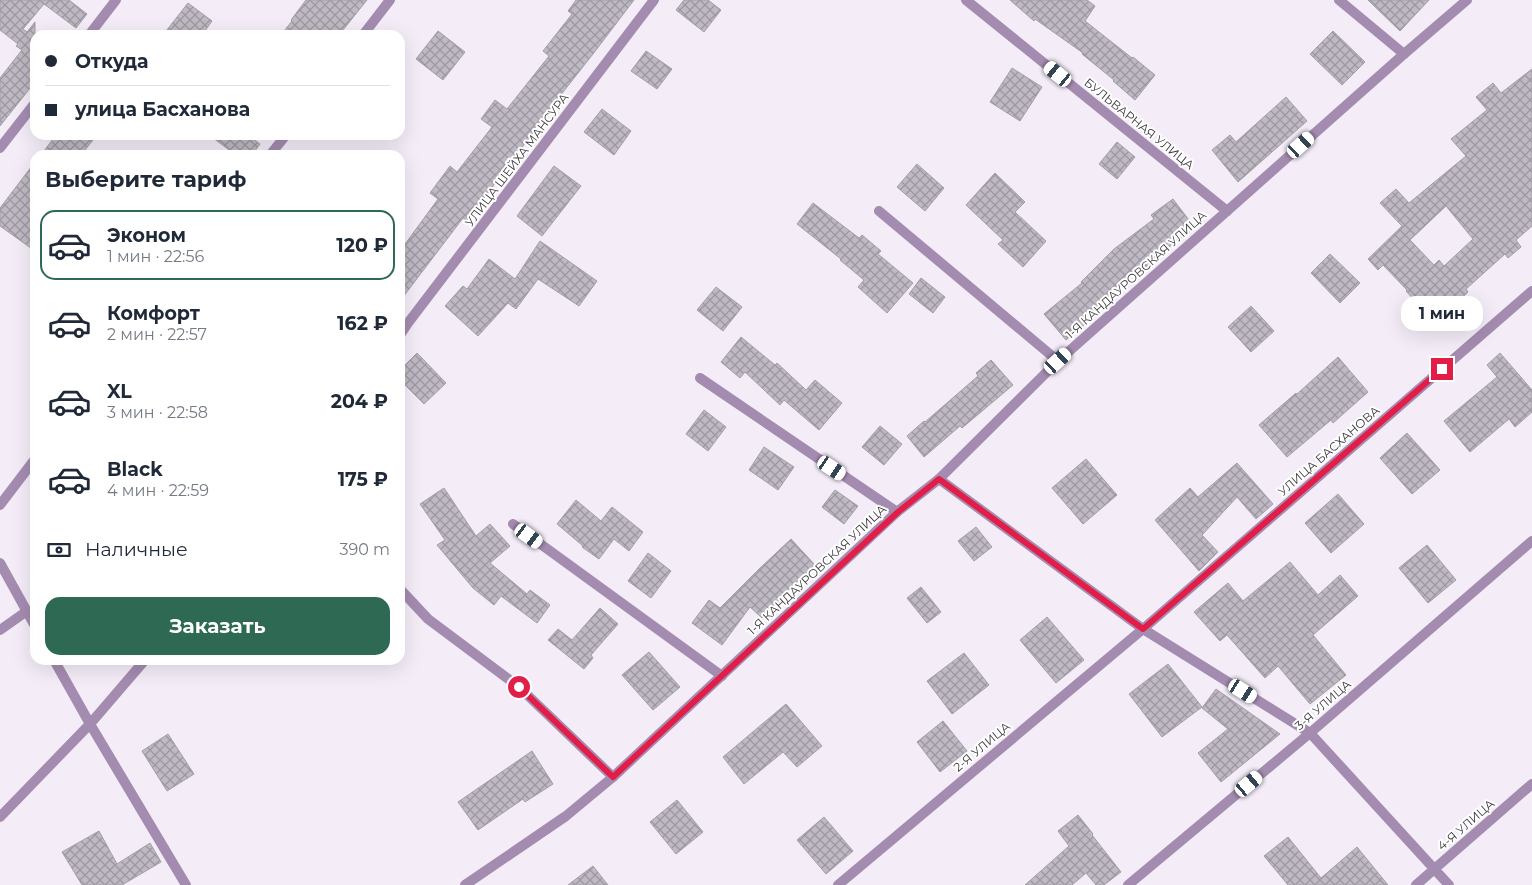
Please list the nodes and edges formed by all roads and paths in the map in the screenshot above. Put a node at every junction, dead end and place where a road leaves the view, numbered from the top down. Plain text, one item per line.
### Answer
1 (116, 0) edge
2 (390, 0) edge
3 (654, 0) edge
4 (966, 0) edge
5 (1339, 0) edge
6 (1467, 0) edge
7 (92, 30) edge
8 (367, 30) edge
9 (1404, 54) junction
10 (30, 109) edge
11 (282, 140) edge
12 (0, 148) edge
13 (274, 150) edge
14 (879, 211) dead end
15 (1227, 211) junction
16 (1532, 291) edge
17 (405, 328) edge
18 (1058, 361) junction
19 (700, 378) dead end
20 (30, 466) edge
21 (939, 479) junction
22 (0, 505) edge
23 (898, 512) junction
24 (513, 524) dead end
25 (1532, 541) edge
26 (0, 564) edge
27 (405, 595) edge
28 (27, 611) junction
29 (30, 617) edge
30 (1143, 629) junction
31 (0, 630) edge
32 (57, 665) edge
33 (141, 665) edge
34 (722, 676) junction
35 (90, 724) junction
36 (1310, 733) junction
37 (613, 777) junction
38 (1532, 784) edge
39 (0, 817) edge
40 (1434, 869) junction
41 (186, 885) edge
42 (465, 885) edge
43 (838, 885) edge
44 (1128, 885) edge
45 (1416, 885) edge
46 (1449, 885) edge

1 - 7 street
2 - 8 street
3 - 17 street, УЛИЦА ШЕЙХА МАНСУРА
4 - 15 street, БУЛЬВАРНАЯ УЛИЦА
5 - 9 street
6 - 9 street, 1-Я КАНДАУРОВСКАЯ УЛИЦА
9 - 15 street, 1-Я КАНДАУРОВСКАЯ УЛИЦА
10 - 12 street
11 - 13 street
14 - 18 street
15 - 18 street, 1-Я КАНДАУРОВСКАЯ УЛИЦА
16 - 30 street, УЛИЦА БАСХАНОВА
18 - 21 street, 1-Я КАНДАУРОВСКАЯ УЛИЦА
19 - 23 street
20 - 22 street
21 - 23 street, 1-Я КАНДАУРОВСКАЯ УЛИЦА
21 - 30 street
23 - 34 street, 1-Я КАНДАУРОВСКАЯ УЛИЦА
24 - 34 street
25 - 36 street, 3-Я УЛИЦА
26 - 28 street
27 - 37 street
28 - 29 street
28 - 31 street
30 - 36 street
30 - 43 street, 2-Я УЛИЦА
32 - 35 street
33 - 35 street
34 - 37 street, 1-Я КАНДАУРОВСКАЯ УЛИЦА
35 - 39 street
35 - 41 street
36 - 40 street
36 - 44 street, 3-Я УЛИЦА
37 - 42 street, 1-Я КАНДАУРОВСКАЯ УЛИЦА
38 - 40 street, 4-Я УЛИЦА
40 - 45 street, 4-Я УЛИЦА
40 - 46 street

